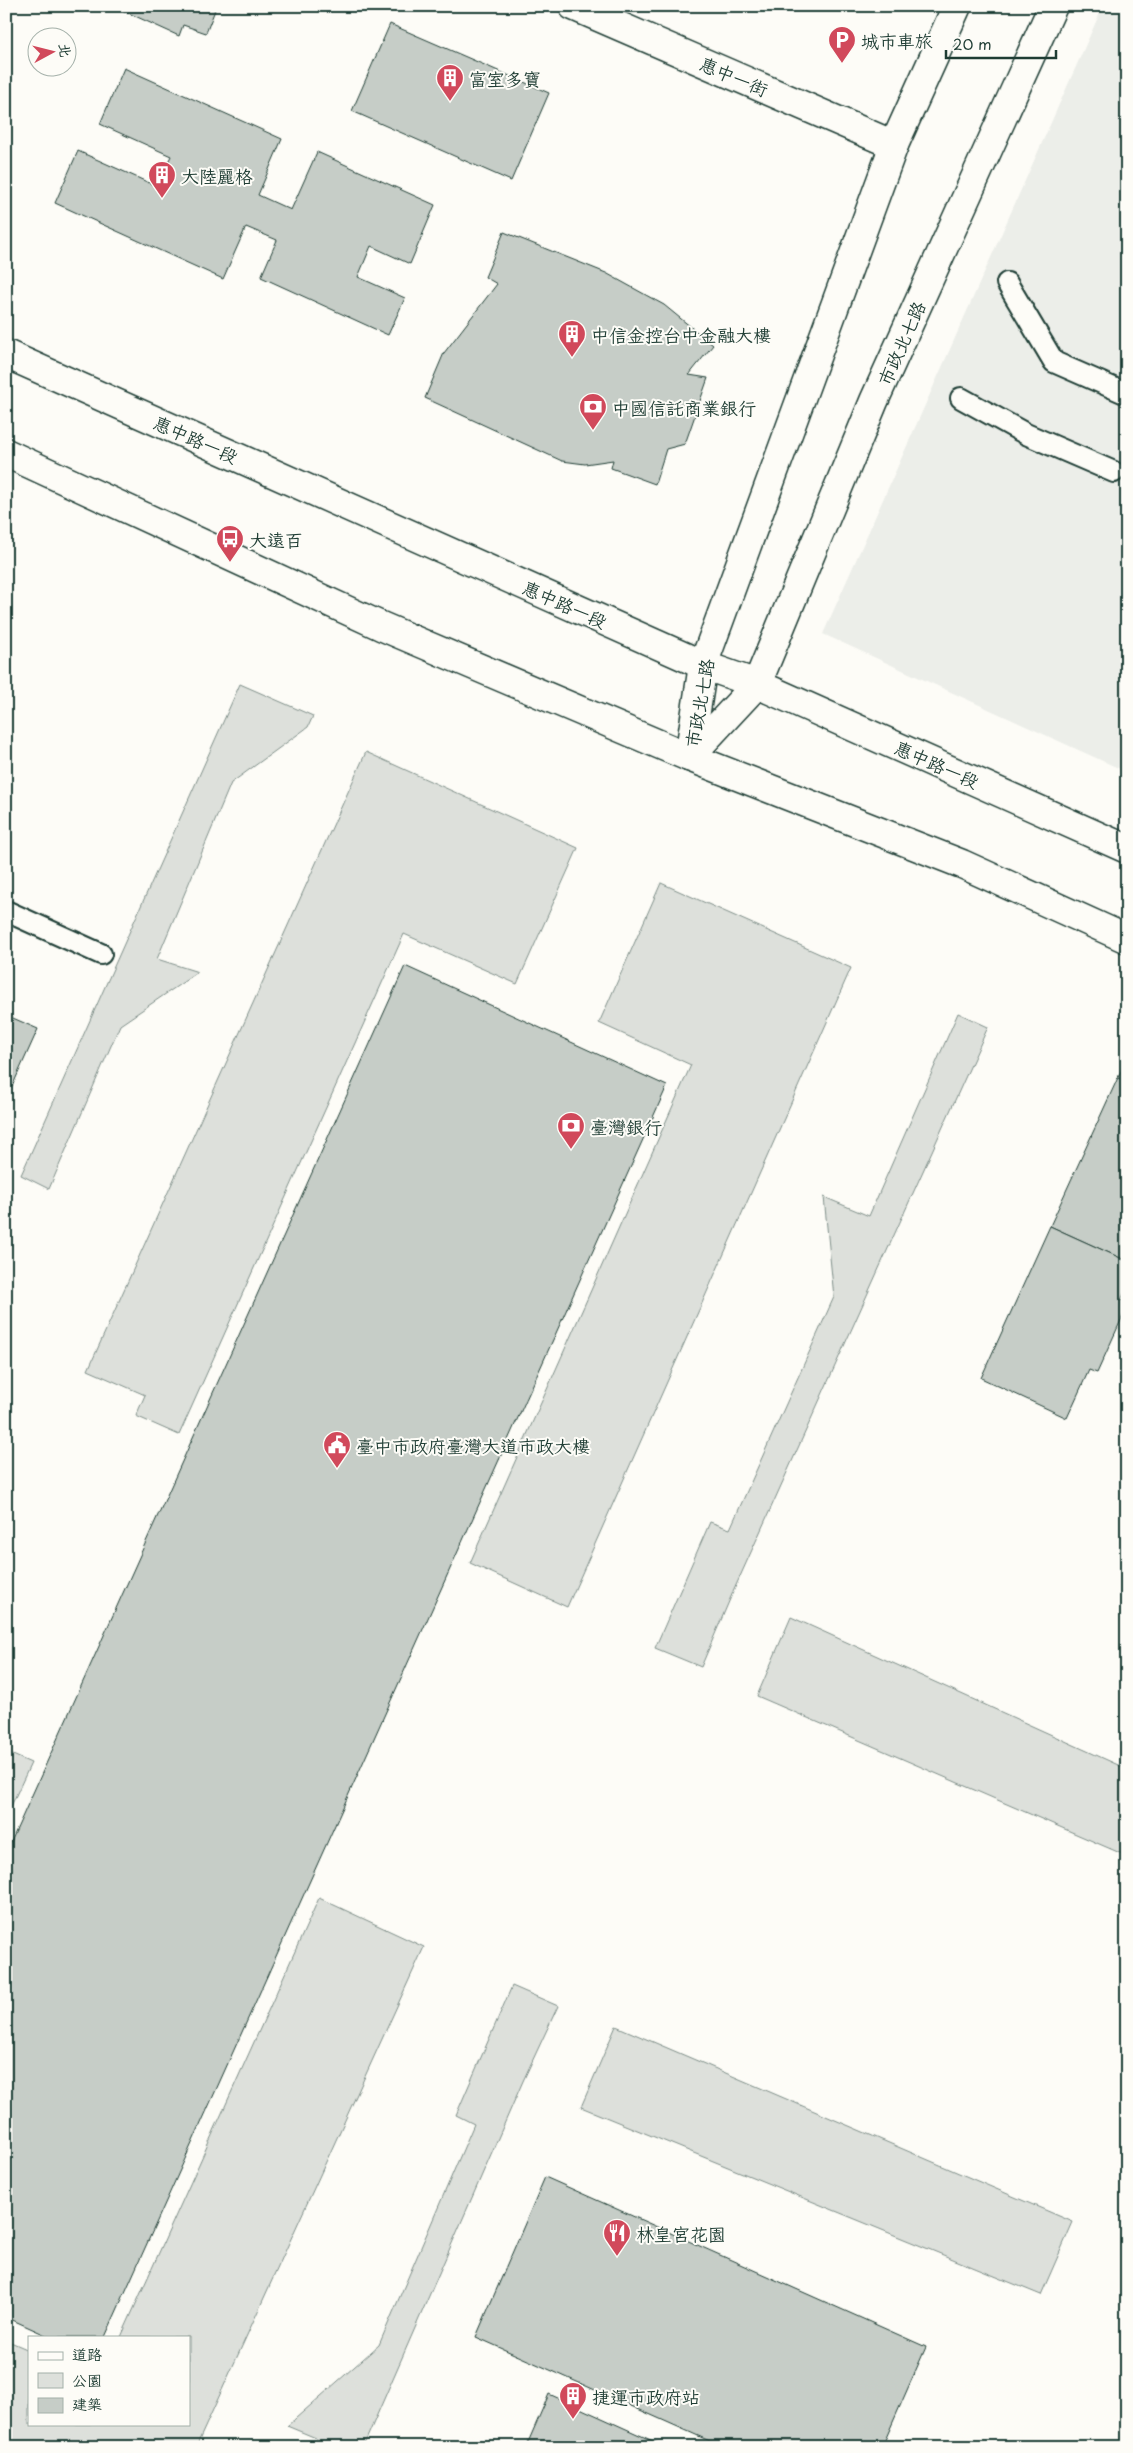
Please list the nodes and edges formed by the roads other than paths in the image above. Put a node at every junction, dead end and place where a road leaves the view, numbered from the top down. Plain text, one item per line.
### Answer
1 (573, 6) edge
2 (957, 6) edge
3 (1053, 6) edge
4 (894, 145) junction
5 (1007, 283) dead end
6 (6, 354) edge
7 (1127, 394) edge
8 (962, 398) dead end
9 (6, 453) edge
10 (1114, 472) dead end
11 (703, 665) junction
12 (757, 684) junction
13 (689, 757) junction
14 (1127, 849) edge
15 (6, 911) edge
16 (1127, 939) edge
17 (101, 954) dead end

1 - 4 street, 惠中一街
2 - 4 street, 市政北七路
3 - 12 street, 市政北七路
4 - 11 street, 市政北七路
5 - 7 lane
6 - 11 street, 惠中路一段
8 - 10 lane
9 - 13 street
11 - 12 street, 惠中路一段
11 - 13 street, 市政北七路
12 - 13 street, 市政北七路
12 - 14 street, 惠中路一段
13 - 16 street
15 - 17 lane

